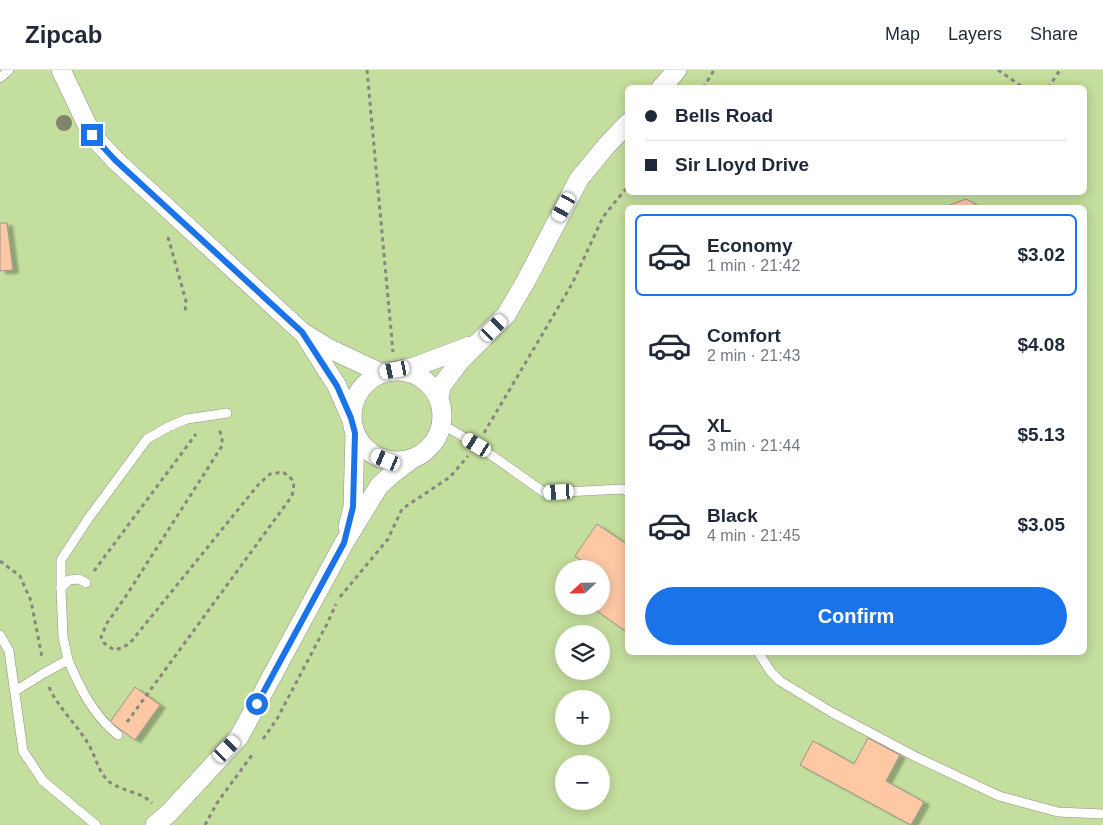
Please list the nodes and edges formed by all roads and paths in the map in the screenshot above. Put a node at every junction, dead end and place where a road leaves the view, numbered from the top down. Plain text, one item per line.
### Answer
1 (9, 70) edge
2 (61, 70) edge
3 (367, 70) edge
4 (714, 70) edge
5 (998, 70) edge
6 (1060, 70) edge
7 (0, 78) edge
8 (705, 85) edge
9 (1020, 85) edge
10 (1050, 85) edge
11 (625, 126) edge
12 (625, 190) edge
13 (166, 206) junction
14 (185, 314) dead end
15 (302, 332) junction
16 (481, 341) junction
17 (392, 371) junction
18 (438, 397) junction
19 (227, 413) dead end
20 (442, 424) junction
21 (353, 425) junction
22 (217, 428) dead end
23 (199, 432) dead end
24 (477, 445) junction
25 (412, 459) junction
26 (625, 490) edge
27 (344, 543) junction
28 (86, 583) joint
29 (61, 588) junction
30 (0, 635) edge
31 (760, 655) edge
32 (68, 660) junction
33 (15, 691) junction
34 (118, 735) joint
35 (261, 742) dead end
36 (256, 749) dead end
37 (1103, 814) edge
38 (96, 825) edge
39 (155, 825) edge
40 (205, 825) edge

1 - 7 lane
2 - 13 street
3 - 17 path
4 - 8 path
5 - 9 path
6 - 10 path
11 - 16 street
12 - 24 path
13 - 14 path
13 - 15 street
15 - 17 street
15 - 21 street
16 - 17 street
16 - 18 street
17 - 18 street
17 - 21 street
18 - 20 street
19 - 29 lane
20 - 24 lane
20 - 25 street
21 - 25 street
21 - 27 street
22 - 34 path
23 - 28 path
24 - 26 lane
24 - 35 path
25 - 27 street
27 - 39 street
28 - 29 lane
29 - 32 lane
30 - 33 lane
31 - 37 lane
32 - 33 lane
32 - 34 lane
33 - 38 lane
36 - 40 path

